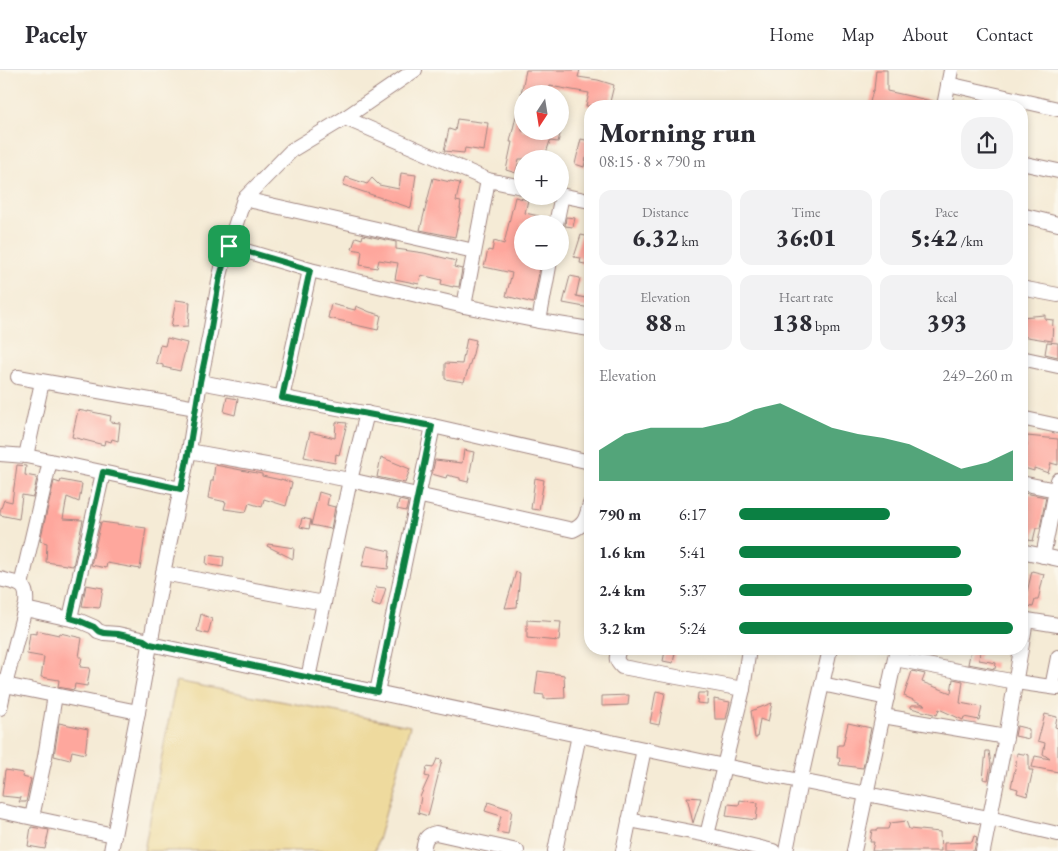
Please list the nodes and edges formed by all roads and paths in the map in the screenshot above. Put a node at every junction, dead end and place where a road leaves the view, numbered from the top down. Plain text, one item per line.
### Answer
1 (415, 70) edge
2 (951, 70) edge
3 (948, 84) junction
4 (945, 100) edge
5 (996, 100) edge
6 (1028, 105) edge
7 (1058, 109) edge
8 (345, 118) junction
9 (1028, 165) edge
10 (1058, 171) edge
11 (488, 180) junction
12 (514, 185) edge
13 (569, 197) edge
14 (244, 199) junction
15 (584, 200) edge
16 (1028, 217) edge
17 (1058, 224) edge
18 (229, 246) junction
19 (474, 252) junction
20 (310, 270) junction
21 (548, 270) edge
22 (1028, 289) edge
23 (1058, 295) edge
24 (464, 306) junction
25 (539, 321) junction
26 (584, 328) edge
27 (1028, 360) edge
28 (1058, 366) edge
29 (18, 376) dead end
30 (42, 382) junction
31 (200, 382) junction
32 (282, 398) junction
33 (196, 408) junction
34 (367, 413) junction
35 (1028, 420) edge
36 (432, 426) junction
37 (1058, 426) edge
38 (189, 450) junction
39 (0, 454) edge
40 (26, 456) junction
41 (50, 461) junction
42 (584, 461) edge
43 (103, 472) junction
44 (350, 480) junction
45 (1028, 483) edge
46 (1057, 485) edge
47 (181, 489) junction
48 (418, 496) junction
49 (584, 522) edge
50 (1028, 553) edge
51 (1043, 556) junction
52 (1058, 559) edge
53 (163, 573) junction
54 (0, 579) edge
55 (21, 584) junction
56 (324, 603) junction
57 (25, 609) junction
58 (70, 618) junction
59 (1028, 621) edge
60 (1058, 626) edge
61 (150, 644) junction
62 (616, 655) edge
63 (748, 655) edge
64 (829, 655) edge
65 (896, 655) edge
66 (900, 655) edge
67 (1019, 655) edge
68 (1058, 657) edge
69 (308, 678) junction
70 (1016, 682) junction
71 (2, 684) edge
72 (822, 684) junction
73 (1055, 688) edge
74 (743, 689) junction
75 (377, 692) junction
76 (55, 695) junction
77 (887, 698) junction
78 (0, 708) edge
79 (138, 712) junction
80 (883, 716) junction
81 (580, 735) junction
82 (1006, 738) junction
83 (644, 749) junction
84 (724, 766) junction
85 (800, 782) junction
86 (866, 795) junction
87 (0, 810) edge
88 (32, 817) junction
89 (989, 818) junction
90 (629, 820) junction
91 (1058, 834) edge
92 (114, 835) junction
93 (707, 835) junction
94 (111, 851) edge
95 (423, 851) edge
96 (517, 851) edge
97 (555, 851) edge
98 (623, 851) edge
99 (773, 851) edge
100 (786, 851) edge
101 (854, 851) edge
102 (982, 851) edge

1 - 8 street
2 - 3 street
3 - 4 street
3 - 5 street
6 - 7 street
8 - 11 street
8 - 14 street
9 - 10 street
11 - 12 street
11 - 19 street
13 - 15 street
14 - 18 street
14 - 19 street
16 - 17 street
18 - 20 street
18 - 31 street
19 - 24 street
20 - 24 street
20 - 32 street
21 - 25 street
22 - 23 street
24 - 25 street
25 - 26 street
27 - 28 street
29 - 30 street
30 - 33 street
30 - 40 street
31 - 32 street
31 - 33 street
32 - 34 street
33 - 38 street
34 - 36 street
34 - 44 street
35 - 37 street
36 - 42 street
36 - 48 street
38 - 44 street
38 - 47 street
39 - 40 street
40 - 41 street
41 - 43 street
41 - 55 street
43 - 47 street
43 - 58 street
44 - 48 street
44 - 56 street
45 - 46 street
46 - 51 street
47 - 53 street
48 - 49 street
48 - 75 street
50 - 51 street
51 - 52 street
53 - 56 street
53 - 61 street
54 - 55 street
55 - 57 street
56 - 69 street
57 - 58 street
57 - 71 street
58 - 61 street
59 - 60 street
61 - 69 street
61 - 79 street
62 - 74 street
63 - 74 street
64 - 72 street
65 - 77 street
66 - 70 street
67 - 70 street
68 - 73 street
69 - 75 street
70 - 73 street
70 - 82 street
71 - 76 street
71 - 78 street
72 - 77 street
72 - 85 street
74 - 84 street
75 - 81 street
76 - 79 street
76 - 88 street
77 - 80 street
79 - 92 street
80 - 82 street
80 - 86 street
81 - 83 street
81 - 97 street
82 - 89 street
83 - 84 street
83 - 90 street
84 - 85 street
84 - 93 street
85 - 86 street
85 - 100 street
86 - 89 street
86 - 101 street
87 - 88 street
88 - 92 street
89 - 91 street
89 - 102 street
90 - 93 street
90 - 98 street
92 - 94 street
93 - 99 street
95 - 96 street

